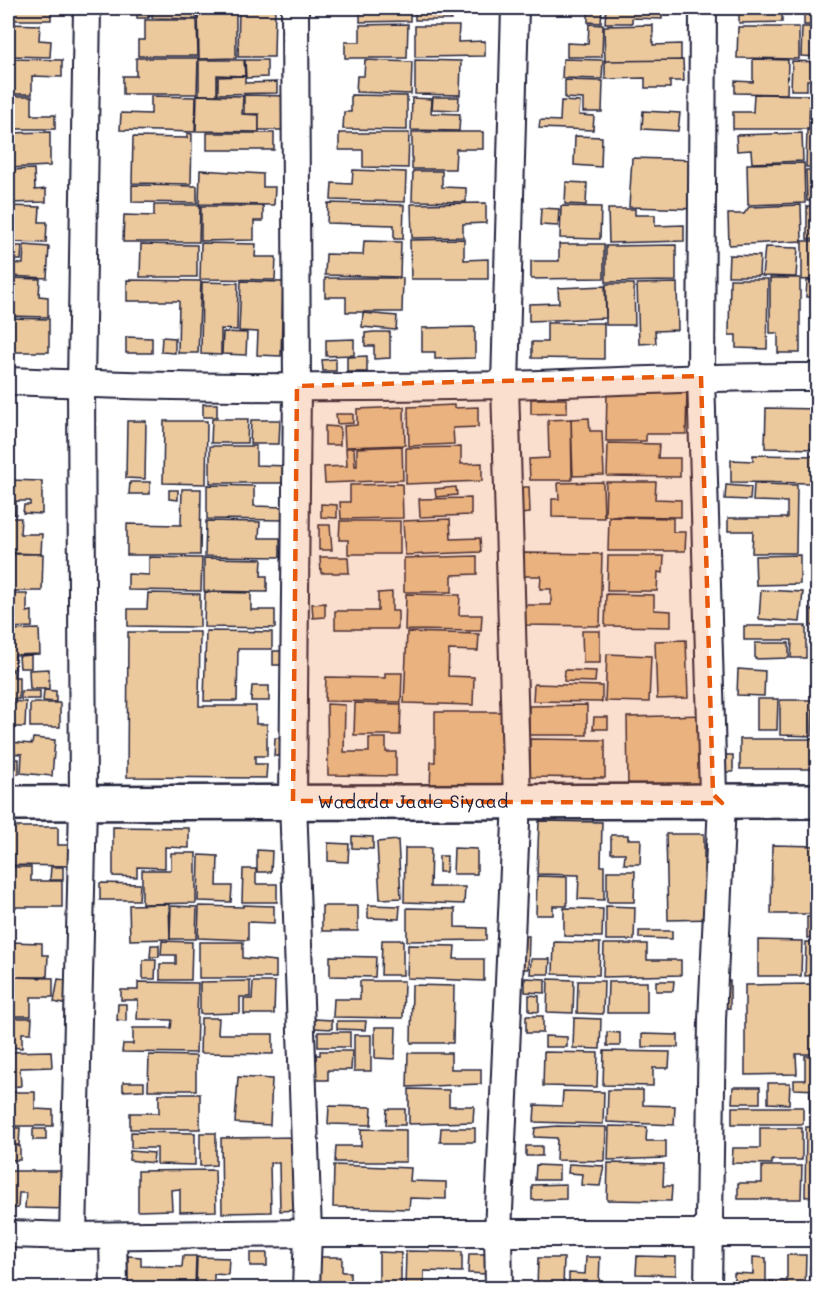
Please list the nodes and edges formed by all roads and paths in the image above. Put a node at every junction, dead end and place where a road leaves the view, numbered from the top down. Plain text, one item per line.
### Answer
1 (87, 8) edge
2 (295, 8) edge
3 (515, 8) edge
4 (703, 8) edge
5 (701, 376) junction
6 (818, 377) edge
7 (8, 381) edge
8 (81, 384) junction
9 (505, 385) junction
10 (297, 386) junction
11 (517, 800) junction
12 (292, 801) junction
13 (818, 801) edge
14 (83, 802) junction
15 (8, 803) edge
16 (722, 803) junction
17 (308, 1233) junction
18 (498, 1233) junction
19 (710, 1233) junction
20 (818, 1233) edge
21 (8, 1234) edge
22 (73, 1236) junction
23 (113, 1236) junction
24 (114, 1288) edge
25 (306, 1288) edge
26 (499, 1288) edge
27 (708, 1288) edge

1 - 8 street
2 - 10 street
3 - 9 street
4 - 5 street
5 - 6 street
5 - 9 street
5 - 16 street
7 - 8 street
8 - 10 street
8 - 14 street
9 - 10 street
9 - 11 street
10 - 12 street
11 - 12 main road, Wadada Jaale Siyaad
11 - 16 main road, Wadada Jaale Siyaad
11 - 18 street
12 - 14 main road, Wadada Jaale Siyaad
12 - 17 street
13 - 16 main road, Wadada Jaale Siyaad
14 - 15 main road, Wadada Jaale Siyaad
14 - 22 street
16 - 19 street
17 - 18 street
17 - 23 street
17 - 25 street
18 - 19 street
18 - 26 street
19 - 20 street
19 - 27 street
21 - 22 street
22 - 23 street
23 - 24 street

